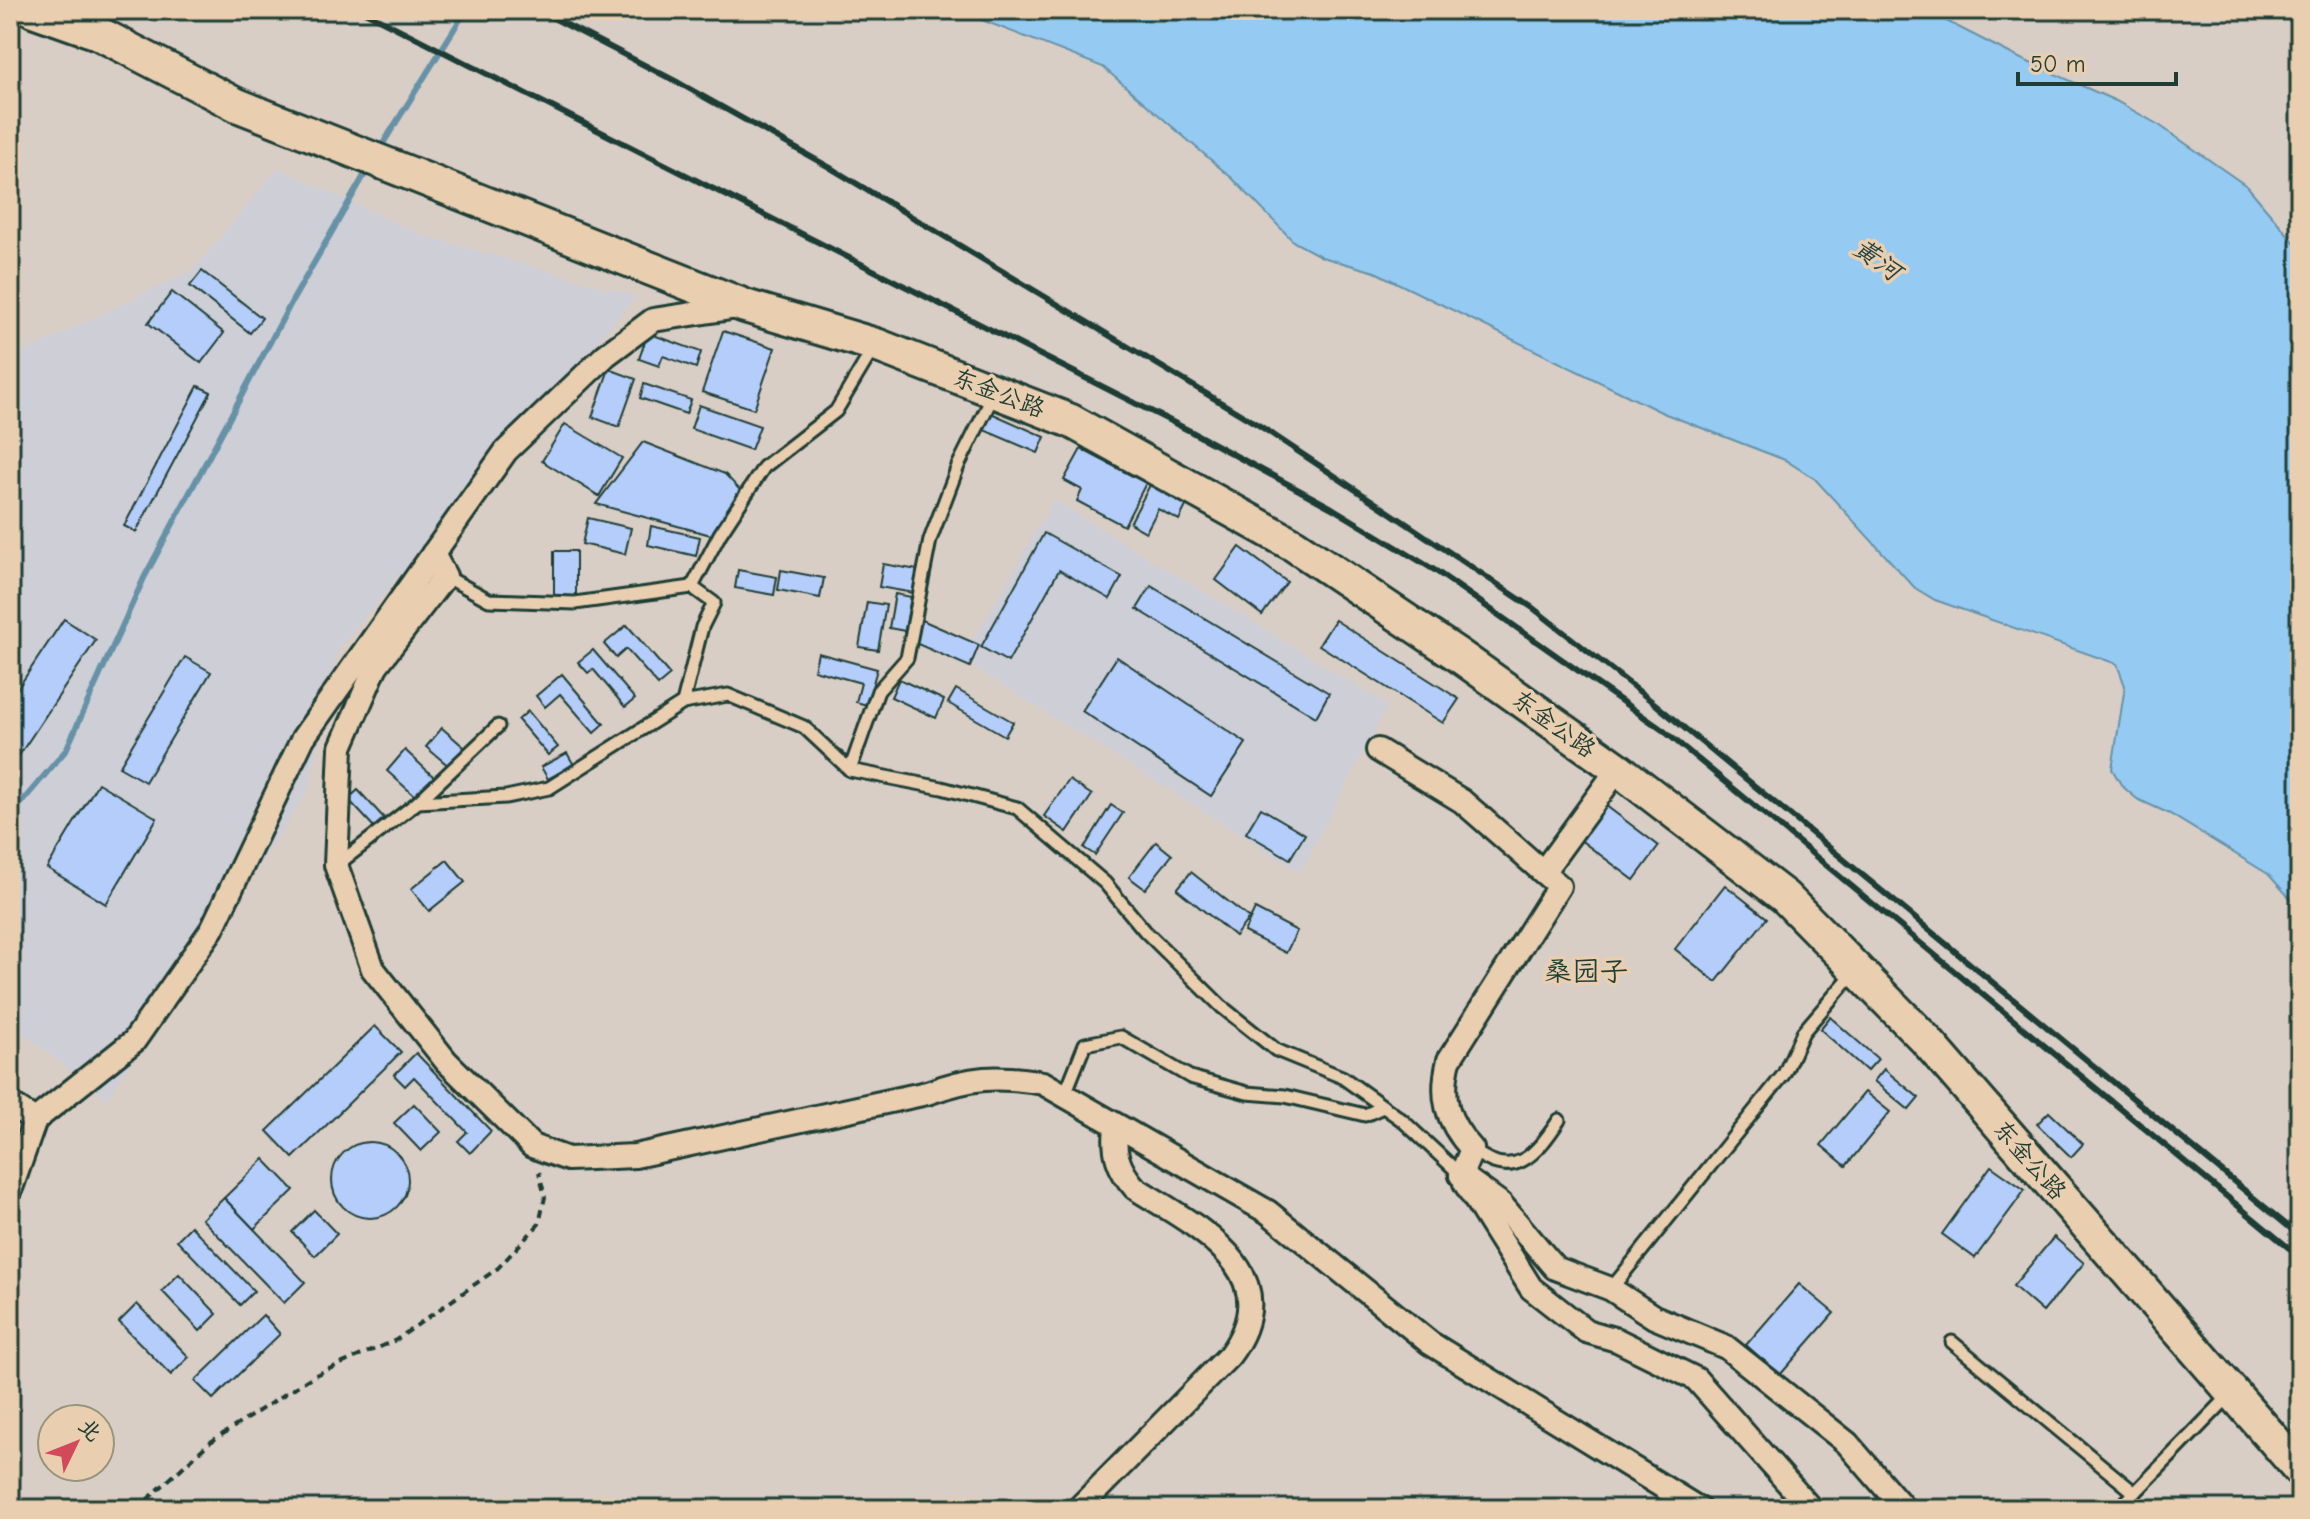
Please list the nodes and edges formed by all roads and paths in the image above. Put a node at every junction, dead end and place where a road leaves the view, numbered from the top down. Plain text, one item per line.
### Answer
1 (33, 10) edge
2 (2295, 10) edge
3 (2300, 25) edge
4 (745, 306) junction
5 (876, 345) junction
6 (995, 392) junction
7 (433, 554) junction
8 (445, 576) junction
9 (692, 587) junction
10 (683, 703) junction
11 (498, 726) dead end
12 (1378, 750) dead end
13 (1618, 769) junction
14 (850, 770) junction
15 (418, 802) junction
16 (336, 865) junction
17 (1543, 872) junction
18 (1856, 970) junction
19 (1065, 1094) junction
20 (10, 1104) edge
21 (1383, 1107) junction
22 (35, 1120) junction
23 (1559, 1120) dead end
24 (1116, 1127) junction
25 (532, 1146) junction
26 (1472, 1149) junction
27 (1461, 1175) junction
28 (10, 1191) edge
29 (1611, 1289) junction
30 (1952, 1342) dead end
31 (2233, 1393) junction
32 (2300, 1470) edge
33 (2135, 1493) junction
34 (137, 1509) edge
35 (1078, 1509) edge
36 (1699, 1509) edge
37 (1811, 1509) edge
38 (1904, 1509) edge
39 (2119, 1509) edge

1 - 4 main road, 东金公路
2 - 3 path
4 - 5 main road, 东金公路
4 - 7 street
5 - 6 main road, 东金公路
5 - 9 lane
6 - 13 main road, 东金公路
6 - 14 lane
7 - 8 street
7 - 22 street
8 - 9 lane
8 - 16 street
9 - 10 lane
10 - 14 lane
10 - 15 lane
11 - 15 lane
12 - 17 street
13 - 17 street
13 - 18 main road, 东金公路
14 - 21 lane
15 - 16 lane
16 - 25 street
17 - 26 street
18 - 29 lane
18 - 31 main road, 东金公路
19 - 21 lane
19 - 24 street
19 - 25 street
20 - 22 street
21 - 27 lane
22 - 28 street
23 - 26 lane
24 - 35 street
24 - 36 street
25 - 34 path
26 - 27 street
27 - 29 street
27 - 37 street
29 - 38 street
30 - 33 lane
31 - 32 main road, 东金公路
31 - 33 lane
33 - 39 lane

